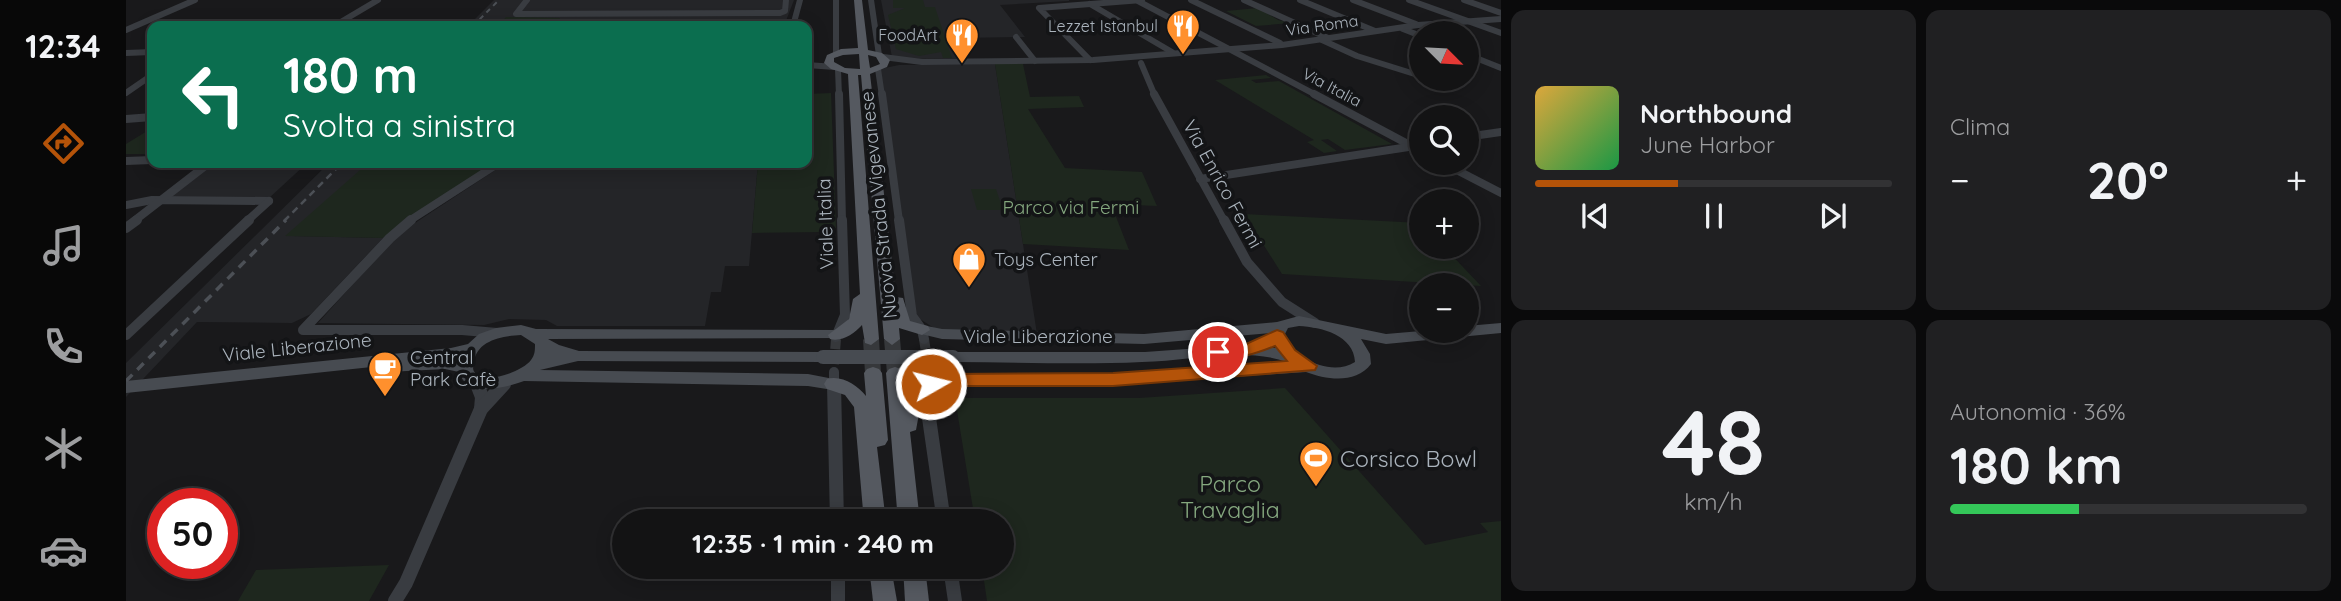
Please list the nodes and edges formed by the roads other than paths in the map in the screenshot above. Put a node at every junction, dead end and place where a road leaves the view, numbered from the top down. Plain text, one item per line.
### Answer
1 (195, 0) edge
2 (378, 0) edge
3 (527, 0) edge
4 (786, 0) edge
5 (800, 0) edge
6 (835, 0) edge
7 (850, 0) edge
8 (858, 0) edge
9 (871, 0) edge
10 (1145, 0) edge
11 (1191, 0) edge
12 (1244, 0) edge
13 (1300, 0) edge
14 (1353, 0) edge
15 (1409, 0) edge
16 (1464, 0) edge
17 (1138, 1) edge
18 (1071, 3) edge
19 (1090, 4) junction
20 (1501, 13) edge
21 (1501, 19) edge
22 (342, 21) edge
23 (794, 21) edge
24 (1467, 21) edge
25 (1479, 21) edge
26 (1409, 22) edge
27 (1479, 25) edge
28 (1409, 27) edge
29 (1401, 28) junction
30 (126, 30) edge
31 (1409, 31) edge
32 (1376, 32) junction
33 (1501, 33) edge
34 (1016, 37) dead end
35 (1331, 39) junction
36 (1322, 40) junction
37 (1282, 45) junction
38 (1229, 49) junction
39 (857, 51) junction
40 (147, 52) edge
41 (1173, 52) junction
42 (126, 53) edge
43 (1143, 59) junction
44 (1479, 59) edge
45 (1092, 60) junction
46 (1125, 60) junction
47 (1035, 61) junction
48 (835, 62) junction
49 (812, 64) edge
50 (873, 65) junction
51 (1501, 68) edge
52 (1409, 72) edge
53 (1144, 75) junction
54 (147, 78) edge
55 (140, 83) junction
56 (147, 83) edge
57 (126, 84) edge
58 (126, 93) edge
59 (147, 117) edge
60 (126, 119) edge
61 (1501, 132) edge
62 (1479, 136) edge
63 (1409, 142) edge
64 (1409, 148) edge
65 (147, 160) edge
66 (126, 161) edge
67 (203, 168) edge
68 (491, 168) edge
69 (1194, 169) junction
70 (1233, 174) junction
71 (1466, 175) edge
72 (1200, 179) junction
73 (1501, 193) edge
74 (162, 200) junction
75 (126, 205) edge
76 (878, 211) junction
77 (865, 227) junction
78 (126, 228) edge
79 (1282, 302) junction
80 (1315, 323) junction
81 (1282, 328) junction
82 (1501, 328) edge
83 (1335, 329) junction
84 (497, 333) junction
85 (126, 335) edge
86 (923, 335) junction
87 (836, 337) junction
88 (539, 339) junction
89 (871, 339) tunnel mouth
90 (892, 339) tunnel mouth
91 (1386, 339) junction
92 (471, 348) junction
93 (1246, 351) junction
94 (578, 356) junction
95 (1364, 357) junction
96 (382, 363) junction
97 (1303, 363) junction
98 (537, 364) junction
99 (464, 368) junction
100 (873, 373) tunnel mouth
101 (895, 373) tunnel mouth
102 (515, 378) junction
103 (834, 378) junction
104 (476, 380) junction
105 (931, 384) junction
106 (126, 387) edge
107 (126, 395) edge
108 (481, 409) junction
109 (836, 509) edge
110 (874, 509) edge
111 (883, 509) edge
112 (908, 509) edge
113 (916, 509) edge
114 (942, 509) edge
115 (838, 579) edge
116 (883, 579) edge
117 (888, 579) edge
118 (916, 579) edge
119 (920, 579) edge
120 (952, 579) edge
121 (395, 601) edge
122 (838, 601) edge
123 (888, 601) edge
124 (919, 601) edge
125 (956, 601) edge

1 - 30 street
2 - 22 street
3 - 4 street
5 - 23 street
6 - 48 street, Viale Italia
7 - 39 main road
8 - 39 main road
9 - 50 street
10 - 17 street
11 - 37 street
12 - 35 street
13 - 32 street
14 - 26 street
15 - 24 street
16 - 20 street
17 - 19 street
17 - 38 street, Via Italia
18 - 19 street
18 - 45 street
19 - 41 street
21 - 25 street, Via Roma
27 - 33 street
28 - 29 street, Via Roma
29 - 31 street
29 - 32 street, Via Roma
32 - 35 street, Via Roma
34 - 47 street
35 - 36 street, Via Roma
36 - 37 street, Via Roma
36 - 52 street
37 - 38 street, Via Roma
38 - 41 street, Via Roma
38 - 63 street, Via Italia
39 - 48 main road
39 - 50 main road
39 - 50 main road
40 - 42 street
41 - 43 street, Via Roma
43 - 46 street, Via Roma
43 - 46 street
43 - 53 street, Via Enrico Fermi
44 - 51 street
45 - 46 street
45 - 47 street
46 - 53 street, Via Enrico Fermi
47 - 50 street
48 - 49 street
48 - 50 main road
48 - 87 street, Viale Italia
50 - 76 main road, Nuova Strada Vigevanese
50 - 77 main road, Nuova Strada Vigevanese
50 - 86 street
53 - 69 street, Via Enrico Fermi
54 - 55 street
55 - 56 street
55 - 57 street
55 - 58 street
59 - 60 street
61 - 62 street
64 - 70 street
65 - 66 street
67 - 74 street
68 - 84 street
69 - 70 street
69 - 72 street, Via Enrico Fermi
70 - 72 street
71 - 73 street
72 - 79 street, Via Enrico Fermi
74 - 75 street
74 - 78 street
74 - 85 street
76 - 86 main road
76 - 90 main road, Nuova Strada Vigevanese
77 - 87 main road
77 - 89 main road, Nuova Strada Vigevanese
79 - 80 street, Via Enrico Fermi
79 - 81 street, Via Enrico Fermi
80 - 81 main road
80 - 83 main road
81 - 86 main road, Viale Liberazione
81 - 93 main road, Viale Liberazione
81 - 97 main road
82 - 91 main road
83 - 91 main road
83 - 95 main road
84 - 88 main road, Viale Liberazione
84 - 92 main road, Viale Liberazione
87 - 88 main road
88 - 94 main road, Viale Liberazione
88 - 98 main road
91 - 95 main road
92 - 96 main road, Viale Liberazione
92 - 99 main road
93 - 94 main road, Viale Liberazione, bridge
93 - 97 main road, Viale Liberazione
94 - 98 main road, Viale Liberazione
95 - 97 main road
96 - 99 main road, Viale Liberazione
96 - 106 main road, Viale Liberazione
96 - 107 main road, Viale Liberazione
97 - 105 main road
98 - 102 main road, Viale Liberazione
99 - 104 main road
100 - 111 main road
101 - 112 main road
102 - 103 main road
102 - 104 main road
102 - 108 street
103 - 109 street
103 - 110 main road
104 - 108 street
105 - 113 main road
105 - 114 street
108 - 121 street
115 - 122 street
116 - 123 main road
117 - 123 main road
118 - 124 main road
119 - 124 main road
120 - 125 street

